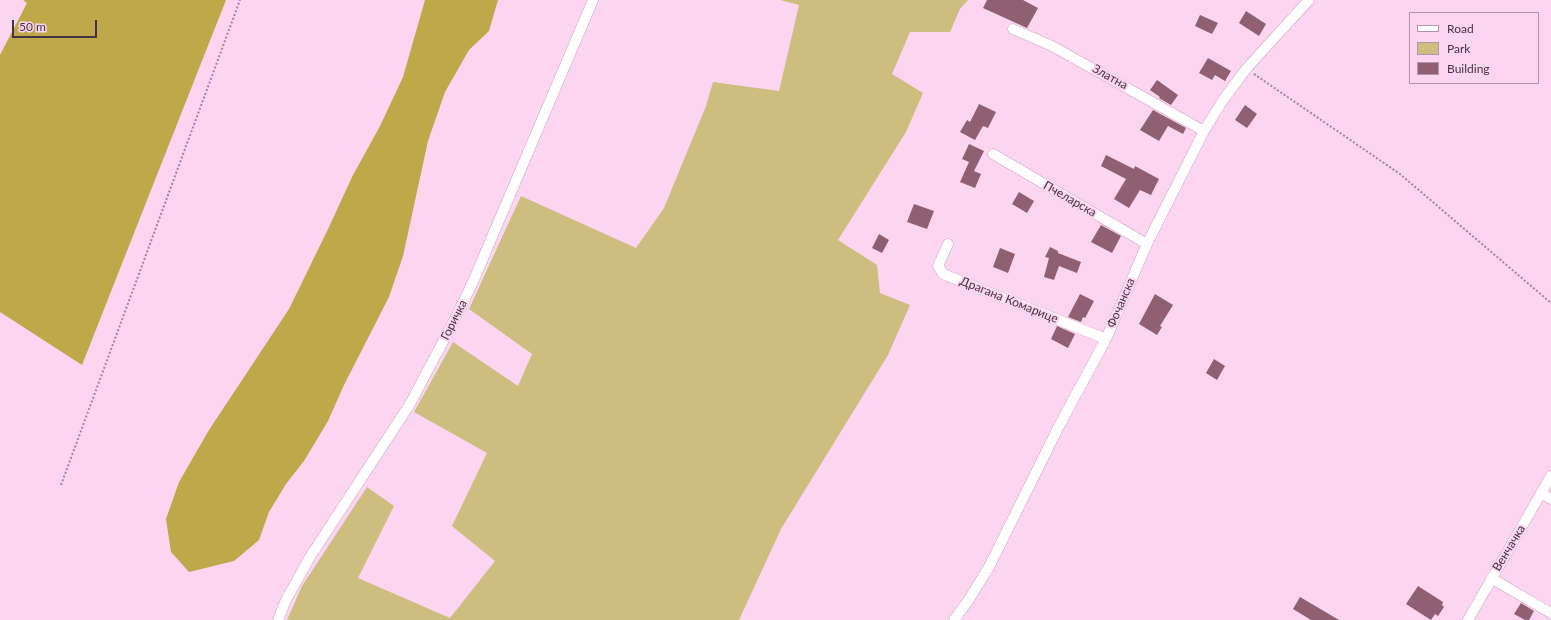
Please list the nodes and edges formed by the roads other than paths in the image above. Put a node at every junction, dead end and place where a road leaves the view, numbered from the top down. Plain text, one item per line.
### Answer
1 (593, 0) edge
2 (1309, 0) edge
3 (1013, 29) dead end
4 (1204, 130) junction
5 (993, 154) dead end
6 (948, 244) dead end
7 (1147, 244) junction
8 (1106, 339) junction
9 (1551, 476) edge
10 (1541, 493) junction
11 (1551, 499) edge
12 (1491, 578) junction
13 (1551, 613) edge
14 (278, 620) edge
15 (954, 620) edge
16 (1468, 620) edge

1 - 14 street, Горичка
2 - 4 street, Фочанска
3 - 4 street, Златна
4 - 7 street, Фочанска
5 - 7 street, Пчеларска
6 - 8 street, Драгана Комарице
7 - 8 street, Фочанска
8 - 15 street, Фочанска
9 - 10 street, Венчачка
10 - 11 street
10 - 12 street, Венчачка
12 - 13 street
12 - 16 street, Венчачка

